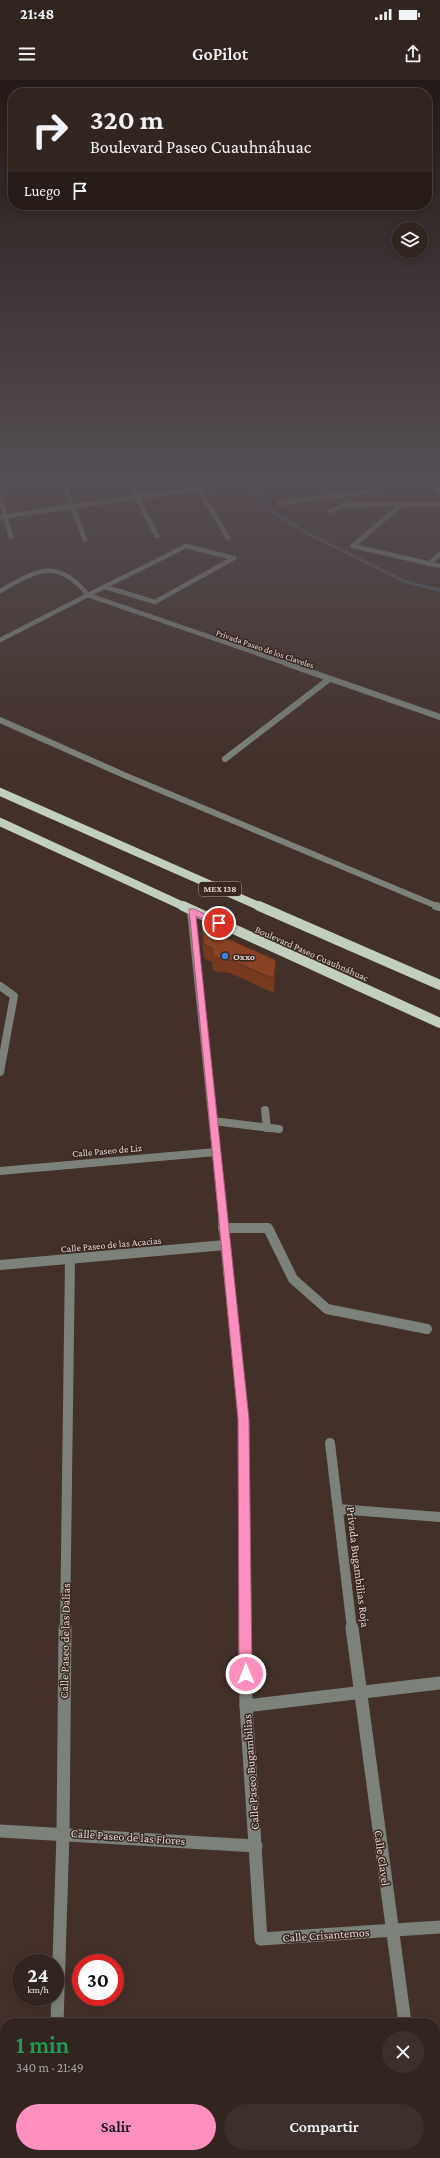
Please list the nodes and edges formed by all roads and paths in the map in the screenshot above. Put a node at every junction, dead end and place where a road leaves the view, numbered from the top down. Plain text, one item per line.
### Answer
1 (35, 574) edge
2 (68, 574) edge
3 (131, 574) edge
4 (205, 574) edge
5 (105, 587) junction
6 (0, 591) edge
7 (88, 595) junction
8 (0, 640) edge
9 (328, 680) junction
10 (440, 717) edge
11 (0, 720) edge
12 (225, 759) dead end
13 (0, 792) edge
14 (0, 824) edge
15 (440, 907) edge
16 (191, 911) junction
17 (440, 985) edge
18 (0, 986) edge
19 (440, 1023) edge
20 (0, 1072) edge
21 (265, 1110) dead end
22 (213, 1121) junction
23 (267, 1128) junction
24 (279, 1129) dead end
25 (216, 1152) junction
26 (0, 1171) edge
27 (223, 1228) junction
28 (225, 1245) junction
29 (70, 1259) junction
30 (0, 1265) edge
31 (427, 1329) dead end
32 (330, 1443) dead end
33 (338, 1509) junction
34 (440, 1517) edge
35 (440, 1683) edge
36 (360, 1693) junction
37 (246, 1706) junction
38 (0, 1831) edge
39 (63, 1833) junction
40 (256, 1846) junction
41 (440, 1927) edge
42 (392, 1930) junction
43 (261, 1939) joint
44 (57, 2018) edge
45 (404, 2018) edge

1 - 6 street
2 - 7 street
3 - 5 street
4 - 5 street
5 - 7 street
7 - 8 street
7 - 9 street, Privada Paseo de los Claveles
9 - 10 street, Privada Paseo de los Claveles
9 - 12 street
11 - 15 street
13 - 17 main road, MEX 138
14 - 16 main road, Boulevard Paseo Cuauhnáhuac
16 - 19 main road, Boulevard Paseo Cuauhnáhuac
16 - 22 street, Calle Paseo Bugambilias
18 - 20 street
21 - 23 street
22 - 23 street
22 - 25 street, Calle Paseo Bugambilias
23 - 24 street
25 - 26 street, Calle Paseo de Liz
25 - 27 street, Calle Paseo Bugambilias
27 - 28 street, Calle Paseo Bugambilias
27 - 31 street
28 - 29 street, Calle Paseo de las Acacias
28 - 37 street, Calle Paseo Bugambilias
29 - 30 street, Calle Paseo de las Acacias
29 - 39 street, Calle Paseo de las Dalias
32 - 33 street, Privada Bugambilias Roja
33 - 34 street
33 - 36 street, Privada Bugambilias Roja
35 - 36 street
36 - 37 street
36 - 42 street, Calle Clavel
37 - 40 street, Calle Paseo Bugambilias
38 - 39 street, Calle Paseo de las Flores
39 - 40 street, Calle Paseo de las Flores
39 - 44 street, Calle Paseo de las Dalias
40 - 43 street, Calle Paseo Bugambilias
41 - 42 street, Calle Crisantemos
42 - 43 street, Calle Crisantemos
42 - 45 street, Calle Clavel

